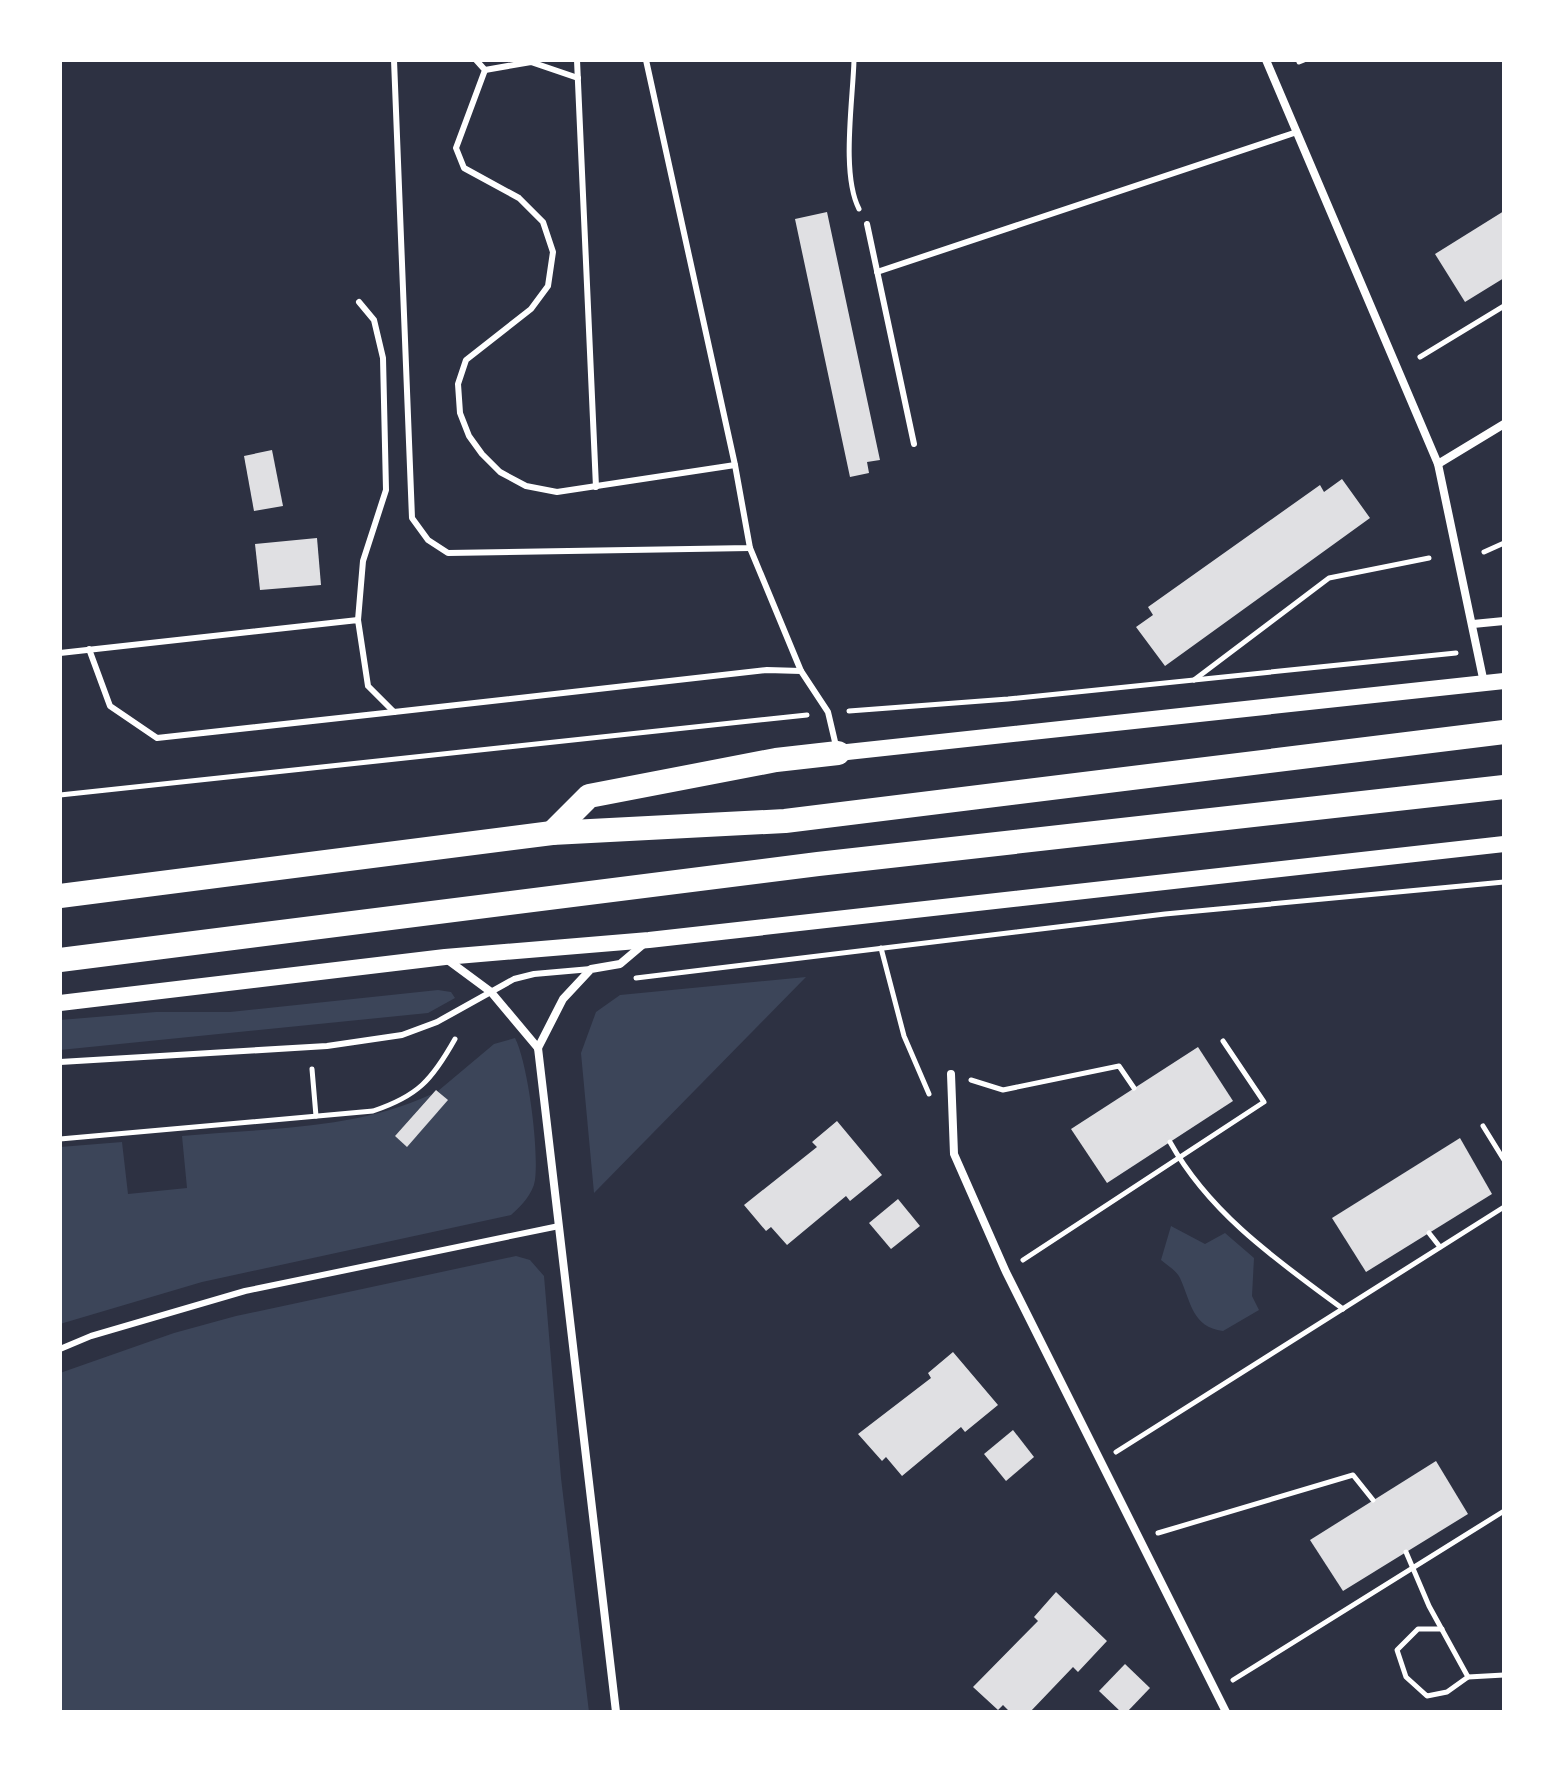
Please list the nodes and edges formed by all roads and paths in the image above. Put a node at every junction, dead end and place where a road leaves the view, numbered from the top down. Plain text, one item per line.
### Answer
1 (394, 60) edge
2 (476, 60) edge
3 (577, 60) edge
4 (646, 60) edge
5 (854, 60) edge
6 (1266, 60) edge
7 (485, 70) junction
8 (578, 78) junction
9 (1297, 132) junction
10 (867, 224) joint
11 (877, 272) junction
12 (359, 302) dead end
13 (1504, 306) edge
14 (1420, 357) dead end
15 (1504, 424) edge
16 (914, 444) dead end
17 (1438, 464) junction
18 (735, 465) junction
19 (596, 487) junction
20 (1504, 543) edge
21 (750, 548) junction
22 (1484, 552) dead end
23 (1429, 558) dead end
24 (358, 620) junction
25 (1504, 621) edge
26 (1473, 624) junction
27 (89, 649) junction
28 (1478, 651) junction
29 (60, 653) edge
30 (801, 671) junction
31 (1194, 680) junction
32 (1504, 681) edge
33 (1484, 683) junction
34 (394, 712) junction
35 (828, 712) junction
36 (1504, 732) edge
37 (838, 753) junction
38 (1504, 787) edge
39 (60, 795) edge
40 (552, 833) junction
41 (1504, 844) edge
42 (1504, 884) edge
43 (60, 896) edge
44 (649, 940) junction
45 (881, 947) junction
46 (445, 957) junction
47 (60, 960) edge
48 (591, 969) junction
49 (634, 979) dead end
50 (491, 992) junction
51 (60, 1003) edge
52 (455, 1039) dead end
53 (1223, 1041) dead end
54 (538, 1048) junction
55 (60, 1062) edge
56 (312, 1069) dead end
57 (951, 1074) joint
58 (1134, 1088) dead end
59 (932, 1101) dead end
60 (316, 1116) junction
61 (1483, 1126) dead end
62 (60, 1139) edge
63 (1170, 1142) dead end
64 (1179, 1159) junction
65 (1504, 1160) edge
66 (1504, 1207) edge
67 (559, 1226) junction
68 (1429, 1233) dead end
69 (1440, 1247) junction
70 (1006, 1272) junction
71 (1343, 1309) junction
72 (60, 1349) edge
73 (1102, 1461) junction
74 (1373, 1500) dead end
75 (1504, 1511) edge
76 (1141, 1538) junction
77 (1406, 1552) dead end
78 (1414, 1566) junction
79 (1443, 1629) junction
80 (1504, 1675) edge
81 (1468, 1677) junction
82 (1216, 1691) junction
83 (616, 1712) edge
84 (1226, 1712) edge

1 - 21 lane
2 - 7 lane
3 - 8 lane
4 - 18 lane
5 - 10 path
6 - 9 street
7 - 8 lane
7 - 19 lane
8 - 19 lane
9 - 11 lane
9 - 17 street
10 - 11 lane
11 - 16 lane
12 - 24 lane
13 - 14 path
15 - 17 street
17 - 26 street
18 - 19 lane
18 - 21 lane
20 - 22 path
21 - 30 lane
23 - 31 path
24 - 27 lane
24 - 34 lane
25 - 26 street
26 - 28 street
27 - 29 lane
27 - 34 lane
28 - 31 path
28 - 33 street
30 - 34 lane
30 - 35 lane
31 - 35 path
32 - 33 main road
33 - 37 main road
35 - 37 lane
35 - 39 path
36 - 40 highway
37 - 40 highway
38 - 47 highway
40 - 43 highway
41 - 44 main road
42 - 45 path
44 - 46 main road
44 - 48 street
45 - 49 path
45 - 59 path
46 - 50 street
46 - 51 main road
48 - 50 lane
48 - 54 street
50 - 54 street
50 - 55 lane
52 - 60 path
53 - 64 path
54 - 67 street
56 - 60 path
57 - 58 path
57 - 70 street
60 - 62 path
61 - 65 path
63 - 64 path
64 - 70 path
64 - 71 path
66 - 69 path
67 - 72 lane
67 - 83 street
68 - 69 path
69 - 71 path
70 - 73 street
71 - 73 path
73 - 76 street
74 - 76 path
75 - 78 path
76 - 82 street
77 - 78 path
78 - 79 path
78 - 82 path
79 - 81 path
79 - 81 path
80 - 81 path
82 - 84 street

